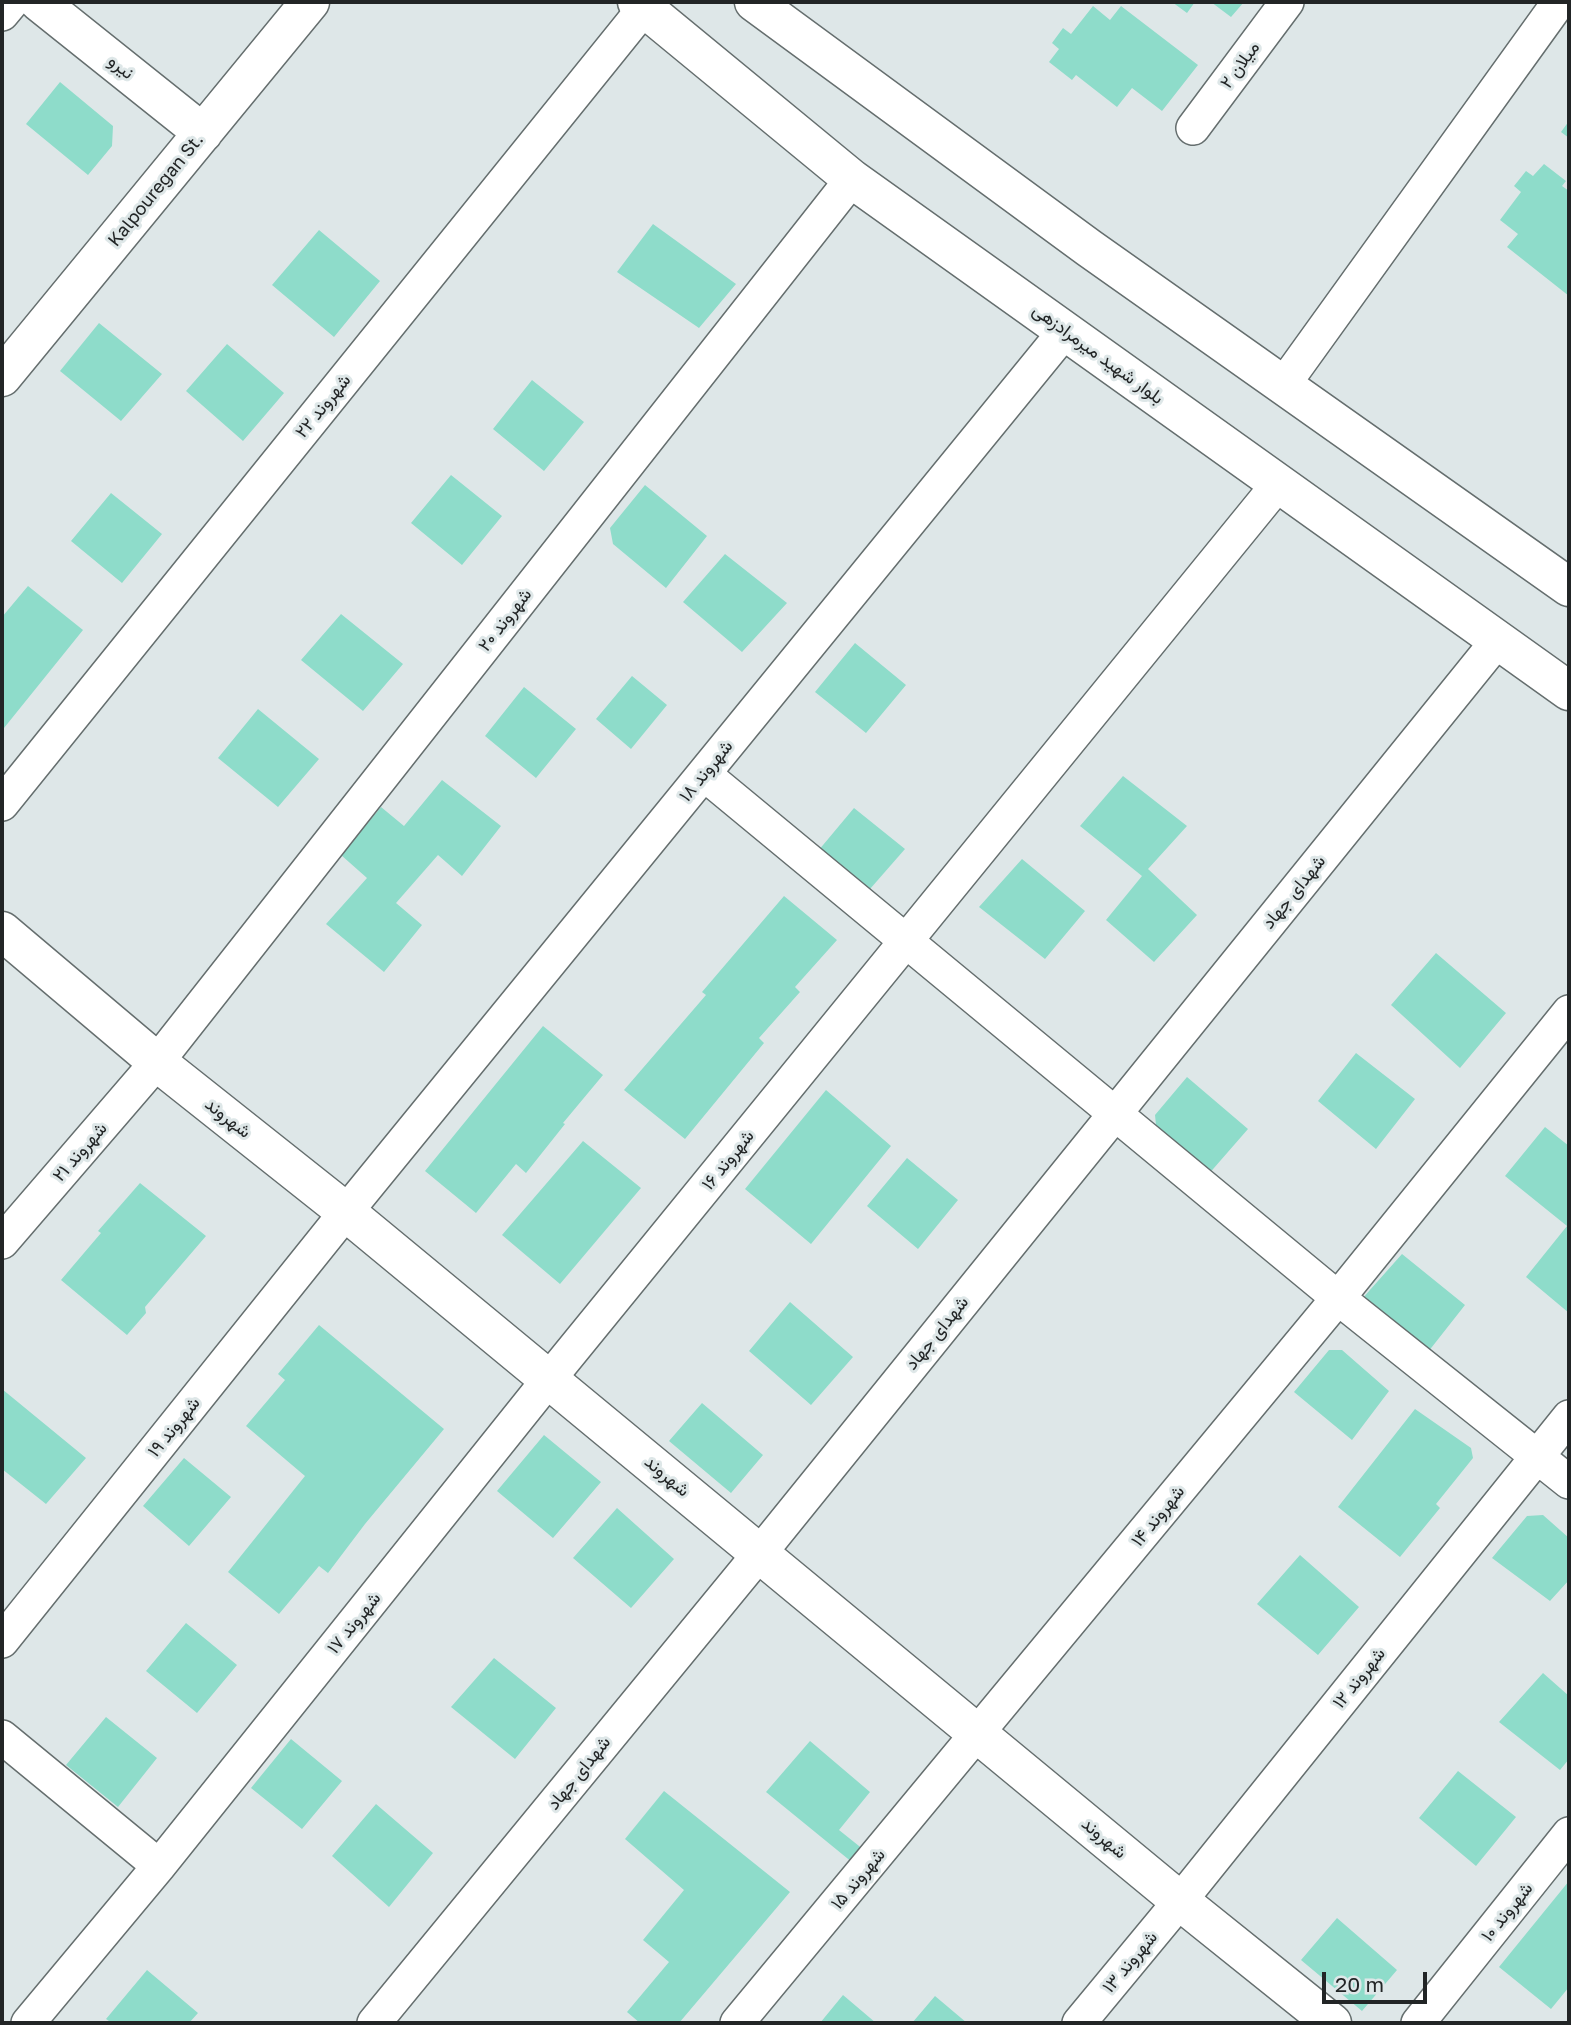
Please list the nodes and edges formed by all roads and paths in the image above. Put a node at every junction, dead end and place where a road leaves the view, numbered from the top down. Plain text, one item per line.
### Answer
1 (12, 2) edge
2 (39, 2) edge
3 (310, 2) edge
4 (754, 2) edge
5 (1287, 2) edge
6 (1559, 2) edge
7 (641, 4) edge
8 (2, 14) edge
9 (1194, 128) dead end
10 (203, 132) junction
11 (852, 178) junction
12 (1065, 331) junction
13 (2, 377) edge
14 (1284, 384) junction
15 (1279, 483) junction
16 (1569, 587) edge
17 (1498, 640) junction
18 (1569, 691) edge
19 (704, 774) junction
20 (2, 804) edge
21 (2, 931) edge
22 (906, 941) junction
23 (1569, 1012) edge
24 (157, 1062) junction
25 (1115, 1112) junction
26 (346, 1212) junction
27 (2, 1242) edge
28 (1338, 1298) junction
29 (549, 1379) junction
30 (1569, 1417) edge
31 (1538, 1456) junction
32 (1569, 1482) edge
33 (760, 1553) junction
34 (2, 1641) edge
35 (979, 1734) junction
36 (2, 1737) edge
37 (1569, 1834) edge
38 (159, 1866) junction
39 (1180, 1901) junction
40 (28, 2023) edge
41 (374, 2023) edge
42 (737, 2023) edge
43 (1079, 2023) edge
44 (1332, 2023) edge
45 (1418, 2023) edge

1 - 8 street
2 - 10 main road, نیرو
3 - 10 main road, Kalpouregan St.
4 - 14 main road
5 - 9 street, میلان ۲
6 - 14 street
7 - 11 main road, بلوار شهید میرمرادزهی
7 - 20 street, شهروند ۲۲
10 - 13 main road, Kalpouregan St.
11 - 12 main road, بلوار شهید میرمرادزهی
11 - 24 street, شهروند ۲۰
12 - 15 main road, بلوار شهید میرمرادزهی
12 - 19 street, شهروند ۱۸
14 - 16 main road
15 - 17 main road, بلوار شهید میرمرادزهی
15 - 22 street, شهروند ۱۶
17 - 18 main road, بلوار شهید میرمرادزهی
17 - 25 street, شهدای جهاد
19 - 22 street
19 - 26 street, شهروند ۱۸
21 - 24 main road, شهروند
22 - 25 street
22 - 29 street, شهروند ۱۶
23 - 28 street, شهروند ۱۴
24 - 26 main road, شهروند
24 - 27 street, شهروند ۲۱
25 - 28 street
25 - 33 street, شهدای جهاد
26 - 29 main road, شهروند
26 - 34 street, شهروند ۱۹
28 - 31 street
28 - 35 street, شهروند ۱۴
29 - 33 main road, شهروند
29 - 38 street, شهروند ۱۷
30 - 31 street, شهروند ۱۲
31 - 32 street
31 - 39 street, شهروند ۱۲
33 - 35 main road, شهروند
33 - 41 street, شهدای جهاد
35 - 39 main road, شهروند
35 - 42 street, شهروند ۱۵
36 - 38 street
37 - 45 street, شهروند ۱۰
38 - 40 street, شهروند ۱۷
39 - 43 street, شهروند ۱۳
39 - 44 main road, شهروند

